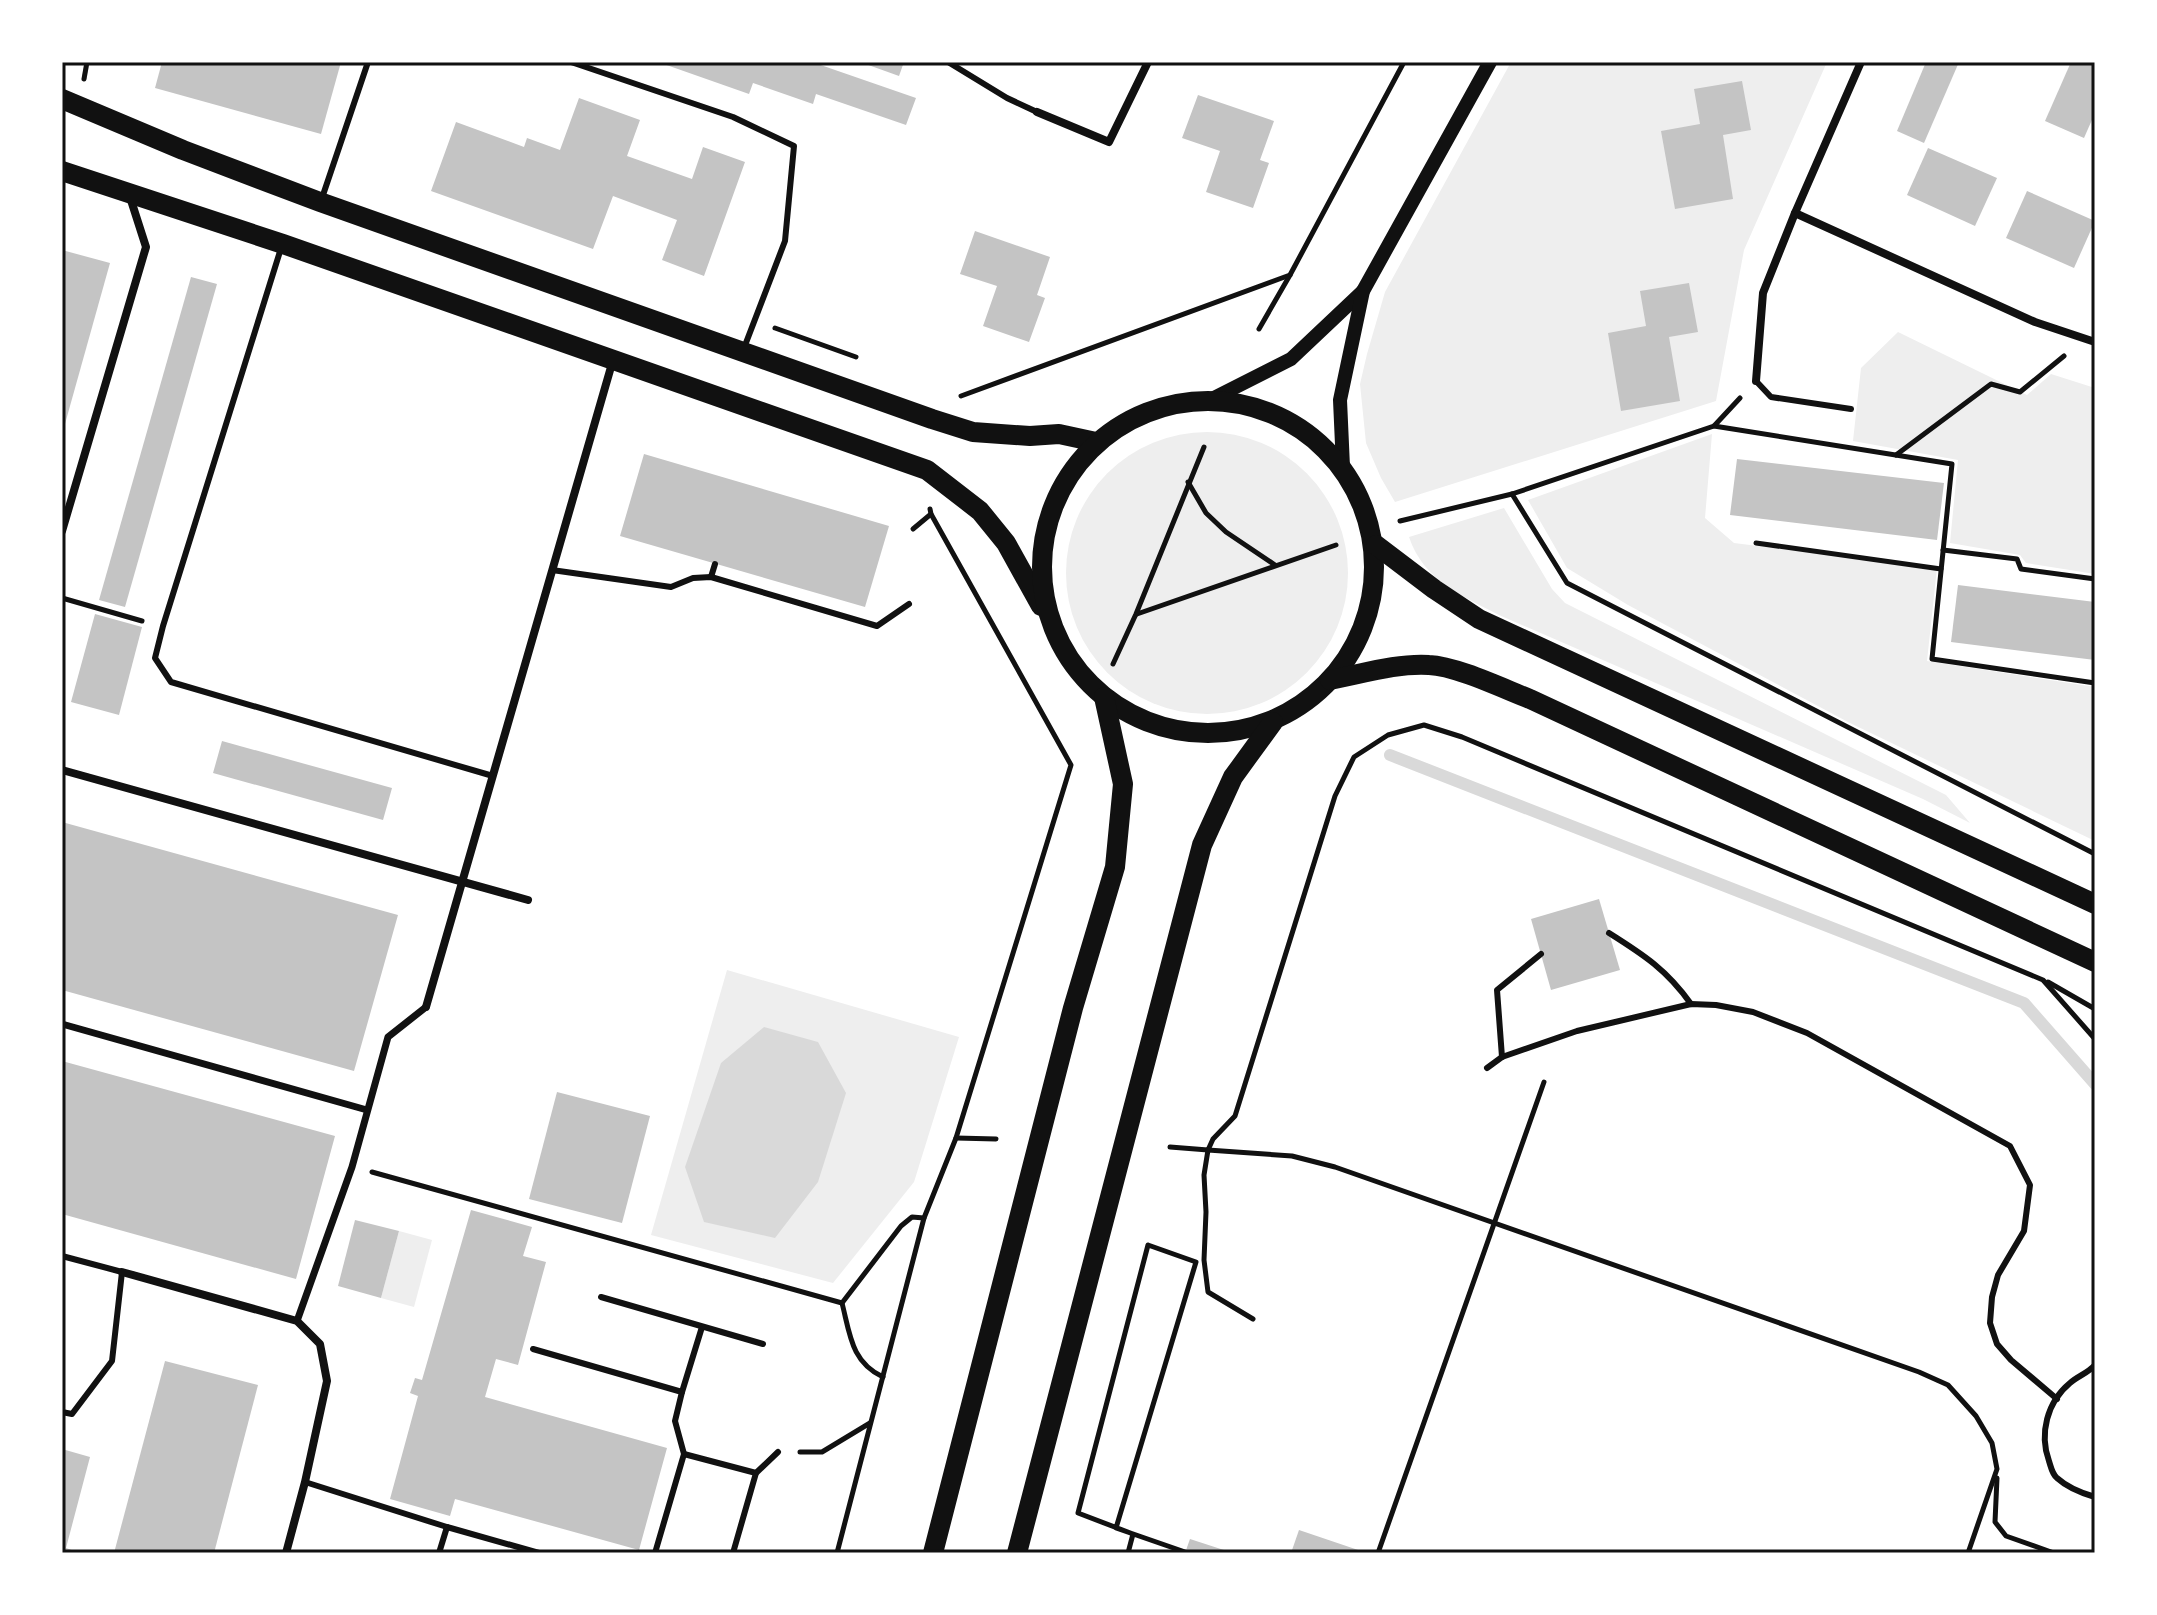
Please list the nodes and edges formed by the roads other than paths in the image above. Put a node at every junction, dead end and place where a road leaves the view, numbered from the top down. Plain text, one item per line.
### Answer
1 (368, 62) edge
2 (571, 62) edge
3 (948, 62) edge
4 (1148, 62) edge
5 (1490, 62) edge
6 (1861, 62) edge
7 (62, 99) edge
8 (1037, 112) joint
9 (62, 171) edge
10 (129, 192) junction
11 (320, 202) junction
12 (1795, 213) junction
13 (283, 244) junction
14 (1363, 291) junction
15 (2092, 341) edge
16 (743, 351) junction
17 (613, 359) junction
18 (1756, 381) joint
19 (1210, 400) junction
20 (1851, 409) dead end
21 (1096, 442) junction
22 (1343, 467) junction
23 (62, 531) edge
24 (1376, 545) junction
25 (715, 564) dead end
26 (552, 570) junction
27 (711, 577) junction
28 (909, 604) dead end
29 (1041, 606) junction
30 (1330, 680) junction
31 (1104, 697) junction
32 (1273, 722) junction
33 (62, 770) edge
34 (493, 776) junction
35 (463, 883) junction
36 (528, 900) dead end
37 (2095, 904) edge
38 (1609, 933) dead end
39 (1541, 954) dead end
40 (2095, 962) edge
41 (1691, 1004) junction
42 (426, 1007) joint
43 (62, 1024) edge
44 (1502, 1057) junction
45 (1487, 1068) dead end
46 (367, 1110) junction
47 (62, 1256) edge
48 (122, 1272) junction
49 (601, 1297) dead end
50 (297, 1321) junction
51 (702, 1327) junction
52 (763, 1344) dead end
53 (533, 1349) dead end
54 (2095, 1365) edge
55 (682, 1392) junction
56 (2057, 1399) junction
57 (62, 1412) edge
58 (778, 1452) road end
59 (684, 1454) junction
60 (756, 1473) junction
61 (305, 1482) junction
62 (2095, 1497) edge
63 (447, 1527) junction
64 (286, 1553) edge
65 (439, 1553) edge
66 (539, 1553) edge
67 (655, 1553) edge
68 (733, 1553) edge
69 (933, 1553) edge
70 (1017, 1553) edge

1 - 11 lane
2 - 16 lane
3 - 8 lane
4 - 8 street
5 - 14 street
6 - 12 street
7 - 11 main road
9 - 10 main road
10 - 13 main road
10 - 23 street
11 - 16 main road
12 - 15 street
12 - 18 street
13 - 17 main road
13 - 34 lane
14 - 19 street
14 - 22 street
16 - 21 main road
17 - 26 street
17 - 29 main road
18 - 20 lane
19 - 21 main road
19 - 22 main road
21 - 29 main road
22 - 24 main road
24 - 30 main road
24 - 37 main road
25 - 27 lane
26 - 27 lane
26 - 34 street
27 - 28 lane
29 - 31 main road
30 - 32 main road
30 - 40 main road
31 - 32 main road
31 - 69 main road
32 - 70 main road
33 - 35 street
34 - 35 street
35 - 36 street
35 - 42 street
38 - 41 lane
39 - 44 lane
41 - 44 lane
41 - 56 lane
42 - 46 street
43 - 46 street
44 - 45 lane
46 - 50 street
47 - 48 lane
48 - 50 street
48 - 57 lane
49 - 51 lane
50 - 61 street
51 - 52 lane
51 - 55 lane
53 - 55 lane
54 - 56 lane
55 - 59 lane
56 - 62 lane
58 - 60 lane
59 - 60 lane
59 - 67 lane
60 - 68 lane
61 - 63 lane
61 - 64 street
63 - 65 lane
63 - 66 lane

